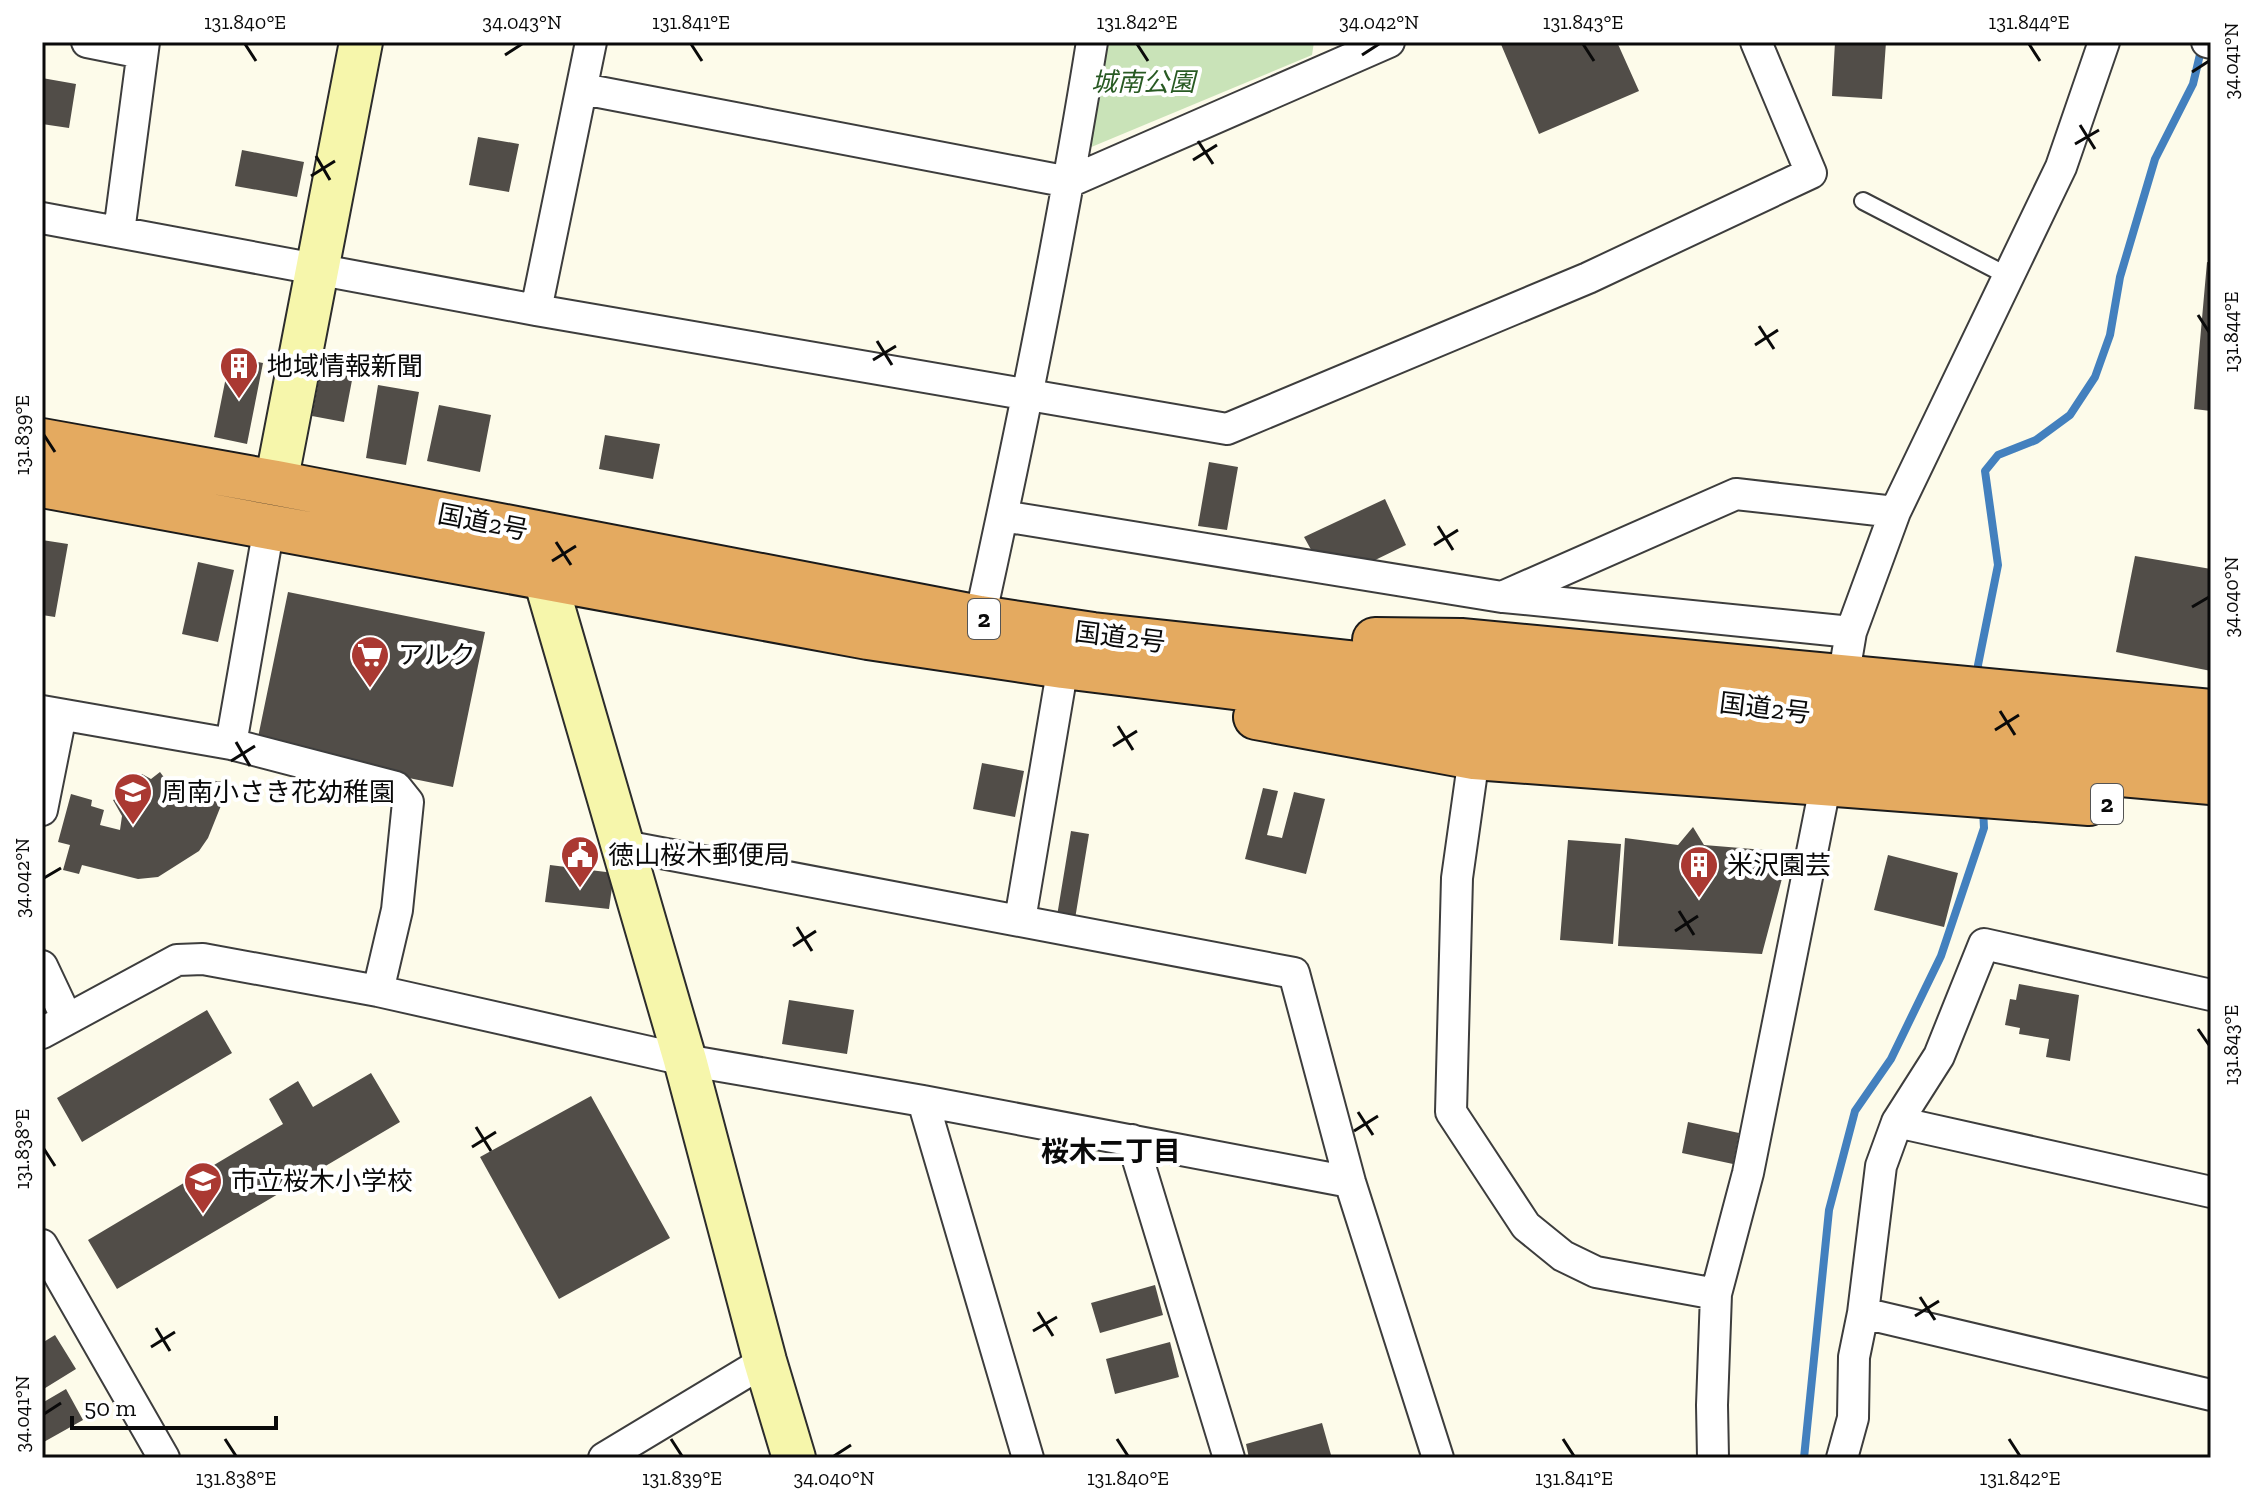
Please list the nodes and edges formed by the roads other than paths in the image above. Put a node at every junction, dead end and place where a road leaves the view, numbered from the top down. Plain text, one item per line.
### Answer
1 (87, 42) edge
2 (361, 42) edge
3 (591, 42) edge
4 (1092, 42) edge
5 (1389, 42) edge
6 (1756, 42) edge
7 (2104, 42) edge
8 (143, 48) edge
9 (583, 89) junction
10 (1069, 182) junction
11 (1863, 201) dead end
12 (42, 218) edge
13 (119, 232) junction
14 (316, 267) junction
15 (2010, 277) junction
16 (536, 310) junction
17 (1027, 393) junction
18 (42, 441) edge
19 (276, 483) junction
20 (42, 485) edge
21 (1895, 512) junction
22 (1003, 516) junction
23 (269, 527) junction
24 (545, 579) junction
25 (1502, 597) junction
26 (980, 618) junction
27 (1851, 632) junction
28 (1086, 657) junction
29 (1843, 679) junction
30 (2211, 712) edge
31 (51, 713) edge
32 (1943, 742) junction
33 (231, 744) junction
34 (2211, 748) edge
35 (2037, 752) junction
36 (1474, 757) junction
37 (1826, 782) junction
38 (2211, 782) edge
39 (42, 810) edge
40 (2211, 813) edge
41 (624, 846) junction
42 (1020, 920) junction
43 (42, 966) edge
44 (378, 991) junction
45 (2211, 995) edge
46 (55, 1026) edge
47 (685, 1060) junction
48 (923, 1101) junction
49 (1897, 1122) junction
50 (1132, 1140) junction
51 (1350, 1182) junction
52 (2211, 1192) edge
53 (42, 1245) edge
54 (1716, 1294) junction
55 (1863, 1313) junction
56 (765, 1361) junction
57 (2211, 1395) edge
58 (164, 1458) edge
59 (604, 1458) edge
60 (794, 1458) edge
61 (1028, 1458) edge
62 (1229, 1458) edge
63 (1438, 1458) edge
64 (1713, 1458) edge
65 (1842, 1458) edge

1 - 8 street
2 - 14 street
3 - 9 street
4 - 10 street
5 - 10 street
6 - 17 street
7 - 15 street
8 - 13 street
9 - 10 street
9 - 16 street
10 - 17 street
11 - 15 lane
12 - 13 street
13 - 14 street
14 - 16 street
14 - 19 street
15 - 21 street
16 - 17 street
17 - 22 street
18 - 19 highway, 国道2号 / 2
19 - 26 highway, 国道2号 / 2
20 - 23 highway, 国道2号 / 2
21 - 25 street
21 - 27 street
22 - 25 street
22 - 26 street
23 - 24 highway, 国道2号 / 2
23 - 33 street
24 - 28 highway, 国道2号 / 2
24 - 41 street
25 - 27 street
26 - 28 highway, 国道2号 / 2
27 - 29 street
28 - 29 highway, 2
28 - 32 highway, 国道2号 / 2
28 - 36 highway, 2
28 - 42 street
29 - 32 highway, 2
30 - 32 highway, 2
31 - 33 street
31 - 39 street
32 - 35 highway, 国道2号 / 2
32 - 37 highway, 2
32 - 40 highway, 2
33 - 44 street
34 - 35 highway, 国道2号 / 2
35 - 38 highway, 国道2号 / 2
36 - 37 highway, 2
36 - 54 street
37 - 54 street
41 - 42 street
41 - 47 street
42 - 51 street
43 - 46 street
44 - 46 street
44 - 47 street
45 - 49 street
47 - 48 street
47 - 56 street
48 - 50 street
48 - 61 street
49 - 52 street
49 - 55 street
50 - 51 street
50 - 62 street
51 - 63 street
53 - 58 street
54 - 64 street
55 - 57 street
55 - 65 street
56 - 59 street
56 - 60 street

